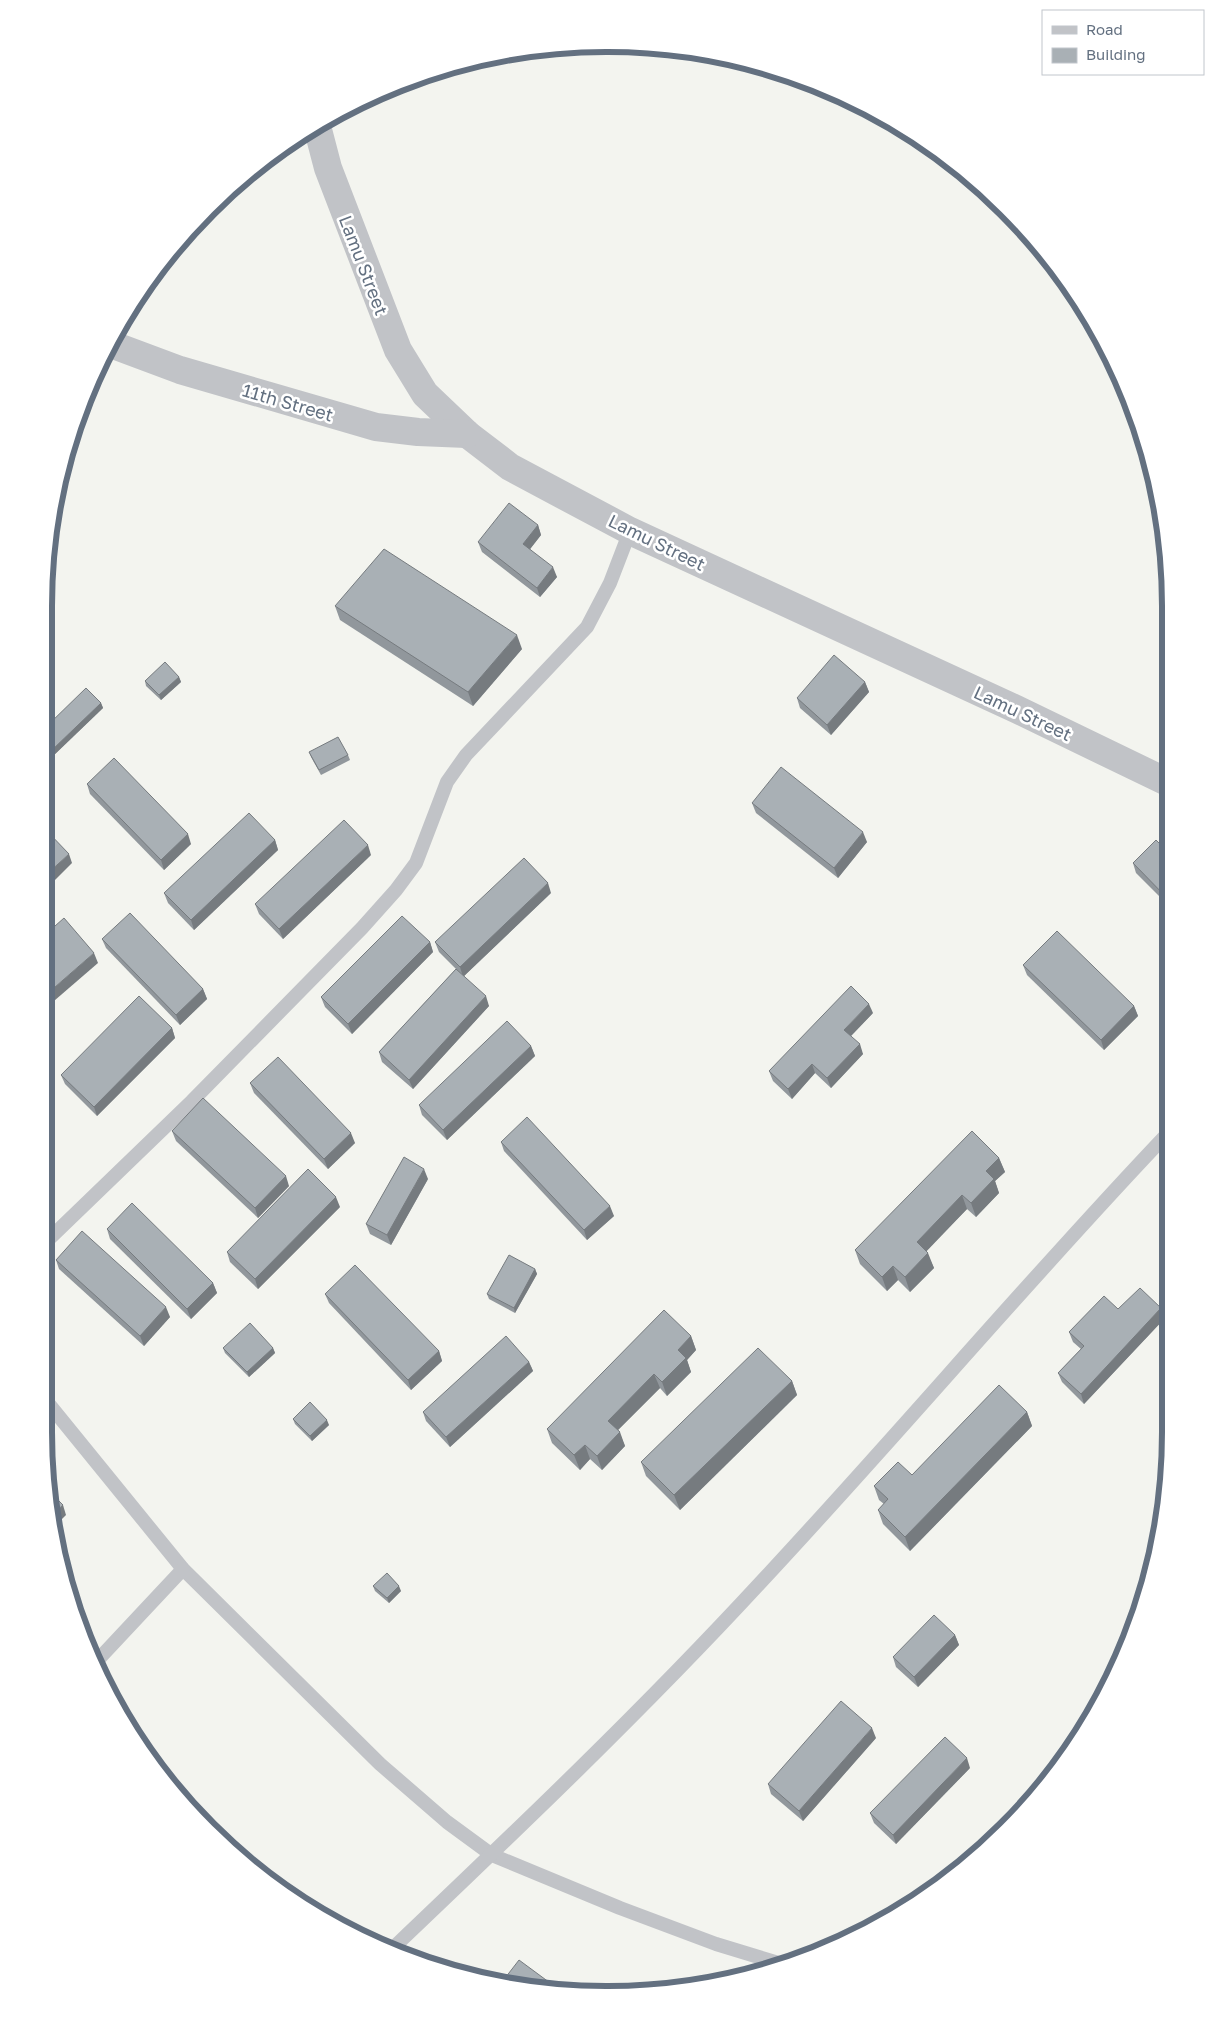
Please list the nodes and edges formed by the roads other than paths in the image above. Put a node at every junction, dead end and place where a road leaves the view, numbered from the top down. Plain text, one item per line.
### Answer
1 (319, 134) edge
2 (118, 347) edge
3 (467, 434) junction
4 (630, 531) junction
5 (1162, 781) edge
6 (1162, 1139) edge
7 (52, 1236) edge
8 (52, 1408) edge
9 (183, 1569) junction
10 (101, 1656) edge
11 (492, 1855) junction
12 (397, 1944) edge
13 (771, 1961) edge

1 - 3 street, Lamu Street
2 - 3 street, 11th Street
3 - 4 street, Lamu Street
4 - 5 street, Lamu Street
4 - 7 lane
6 - 11 lane
8 - 9 lane
9 - 10 lane
9 - 11 lane
11 - 12 lane
11 - 13 lane

